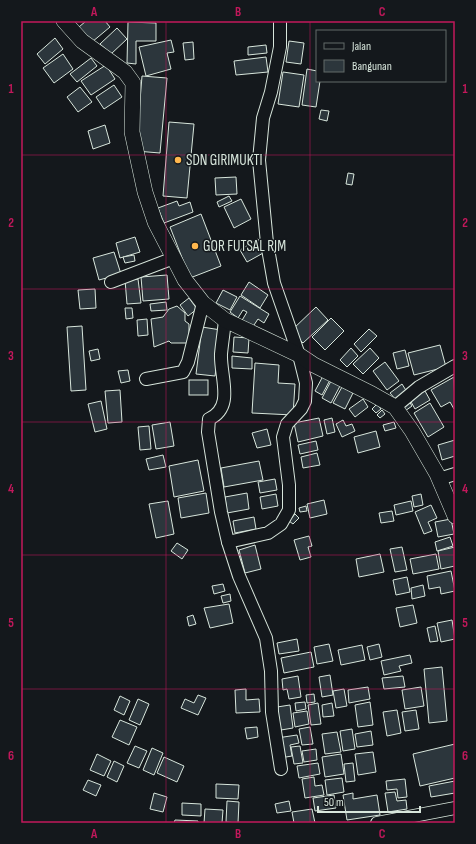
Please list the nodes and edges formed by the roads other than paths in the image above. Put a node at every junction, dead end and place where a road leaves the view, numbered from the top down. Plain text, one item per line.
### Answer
1 (64, 21) edge
2 (280, 21) edge
3 (174, 258) junction
4 (111, 282) dead end
5 (204, 303) junction
6 (225, 320) junction
7 (299, 355) junction
8 (455, 366) edge
9 (146, 379) dead end
10 (395, 407) junction
11 (455, 474) edge
12 (439, 479) junction
13 (455, 516) edge
14 (228, 542) junction
15 (281, 769) dead end
16 (455, 808) edge
17 (377, 823) edge

1 - 3 street
2 - 7 street
3 - 4 street
3 - 5 street
5 - 6 street
5 - 9 street
6 - 7 street
6 - 14 street
7 - 10 street
7 - 14 street
8 - 10 street
10 - 12 street
11 - 12 street
12 - 13 street
14 - 15 street
16 - 17 street

